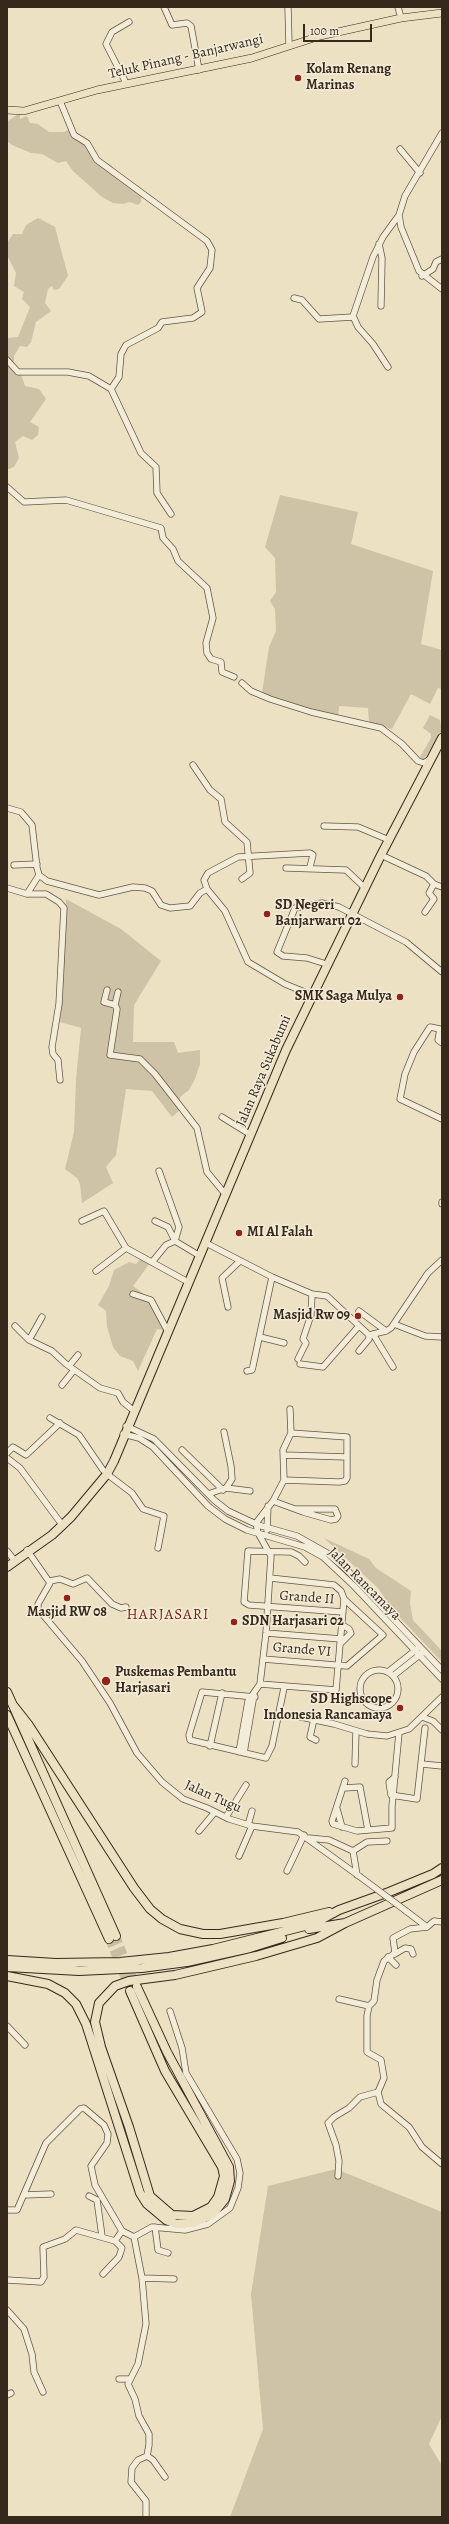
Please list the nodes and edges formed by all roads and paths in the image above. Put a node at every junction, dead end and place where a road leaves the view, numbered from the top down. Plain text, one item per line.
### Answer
1 (164, 7) edge
2 (288, 7) edge
3 (398, 7) edge
4 (442, 13) edge
5 (401, 18) junction
6 (129, 22) dead end
7 (289, 45) junction
8 (200, 70) junction
9 (126, 84) junction
10 (60, 101) junction
11 (7, 110) edge
12 (442, 133) edge
13 (400, 149) dead end
14 (420, 173) junction
15 (399, 215) junction
16 (379, 244) junction
17 (442, 259) edge
18 (422, 276) junction
19 (442, 290) edge
20 (294, 298) dead end
21 (382, 306) dead end
22 (353, 317) junction
23 (7, 360) edge
24 (388, 367) dead end
25 (111, 389) junction
26 (7, 487) edge
27 (171, 514) dead end
28 (234, 677) dead end
29 (242, 683) dead end
30 (442, 738) edge
31 (432, 757) junction
32 (193, 765) dead end
33 (8, 810) edge
34 (324, 826) dead end
35 (389, 840) junction
36 (381, 855) junction
37 (249, 856) junction
38 (14, 864) dead end
39 (37, 864) junction
40 (310, 867) junction
41 (286, 868) dead end
42 (39, 876) junction
43 (242, 879) dead end
44 (434, 884) junction
45 (442, 887) edge
46 (7, 888) edge
47 (365, 888) junction
48 (206, 889) junction
49 (27, 894) junction
50 (425, 912) dead end
51 (352, 914) junction
52 (326, 964) junction
53 (442, 972) edge
54 (107, 990) dead end
55 (118, 992) dead end
56 (312, 995) junction
57 (115, 1005) junction
58 (442, 1043) edge
59 (60, 1080) dead end
60 (222, 1117) dead end
61 (442, 1120) edge
62 (251, 1135) junction
63 (159, 1171) dead end
64 (226, 1195) junction
65 (82, 1221) dead end
66 (156, 1221) dead end
67 (175, 1241) junction
68 (206, 1243) junction
69 (126, 1248) junction
70 (200, 1256) junction
71 (442, 1260) edge
72 (153, 1261) junction
73 (240, 1261) junction
74 (96, 1271) dead end
75 (272, 1277) junction
76 (188, 1282) junction
77 (133, 1294) dead end
78 (312, 1294) junction
79 (228, 1307) dead end
80 (359, 1311) dead end
81 (42, 1317) dead end
82 (394, 1324) junction
83 (15, 1326) dead end
84 (358, 1327) junction
85 (167, 1330) junction
86 (386, 1331) junction
87 (371, 1334) junction
88 (442, 1336) edge
89 (260, 1337) junction
90 (29, 1340) junction
91 (284, 1343) dead end
92 (359, 1351) dead end
93 (78, 1355) dead end
94 (393, 1367) dead end
95 (72, 1368) junction
96 (248, 1371) dead end
97 (62, 1385) dead end
98 (138, 1401) junction
99 (290, 1409) dead end
100 (133, 1410) junction
101 (50, 1418) dead end
102 (60, 1423) junction
103 (126, 1430) junction
104 (224, 1432) dead end
105 (291, 1433) junction
106 (8, 1449) edge
107 (182, 1450) dead end
108 (284, 1455) junction
109 (347, 1457) junction
110 (7, 1458) edge
111 (105, 1472) junction
112 (284, 1480) junction
113 (225, 1489) junction
114 (250, 1491) dead end
115 (208, 1494) junction
116 (273, 1501) junction
117 (268, 1506) junction
118 (295, 1509) junction
119 (60, 1522) junction
120 (256, 1524) junction
121 (268, 1528) junction
122 (258, 1533) junction
123 (265, 1535) junction
124 (263, 1542) junction
125 (158, 1548) dead end
126 (7, 1551) edge
127 (28, 1551) junction
128 (270, 1551) junction
129 (12, 1560) edge
130 (305, 1562) dead end
131 (7, 1567) edge
132 (270, 1578) junction
133 (50, 1581) junction
134 (344, 1599) junction
135 (126, 1607) dead end
136 (268, 1607) junction
137 (343, 1612) junction
138 (342, 1625) junction
139 (266, 1633) junction
140 (340, 1641) junction
141 (419, 1651) junction
142 (263, 1659) junction
143 (338, 1665) junction
144 (442, 1670) edge
145 (390, 1674) junction
146 (442, 1679) edge
147 (260, 1684) junction
148 (284, 1688) junction
149 (7, 1692) edge
150 (222, 1692) junction
151 (253, 1696) junction
152 (442, 1697) edge
153 (13, 1704) junction
154 (7, 1715) edge
155 (296, 1716) dead end
156 (422, 1718) junction
157 (314, 1719) junction
158 (425, 1728) dead end
159 (442, 1730) edge
160 (356, 1731) junction
161 (398, 1733) junction
162 (316, 1740) dead end
163 (210, 1746) junction
164 (241, 1753) junction
165 (355, 1764) dead end
166 (422, 1764) junction
167 (442, 1766) edge
168 (345, 1781) dead end
169 (246, 1785) dead end
170 (344, 1788) junction
171 (393, 1797) junction
172 (252, 1811) dead end
173 (215, 1812) junction
174 (226, 1818) junction
175 (250, 1826) junction
176 (368, 1830) junction
177 (199, 1831) dead end
178 (307, 1837) junction
179 (387, 1841) dead end
180 (353, 1851) junction
181 (238, 1856) dead end
182 (442, 1868) edge
183 (287, 1871) dead end
184 (358, 1875) junction
185 (442, 1880) edge
186 (340, 1910) junction
187 (418, 1919) junction
188 (434, 1921) junction
189 (442, 1922) edge
190 (345, 1923) junction
191 (427, 1927) junction
192 (250, 1945) junction
193 (395, 1954) junction
194 (413, 1954) dead end
195 (388, 1957) junction
196 (7, 1960) edge
197 (170, 1961) junction
198 (396, 1965) dead end
199 (7, 1967) edge
200 (7, 1976) edge
201 (339, 1999) dead end
202 (369, 2006) junction
203 (170, 2011) dead end
204 (7, 2026) edge
205 (25, 2045) dead end
206 (378, 2092) junction
207 (442, 2164) edge
208 (338, 2176) dead end
209 (51, 2194) dead end
210 (24, 2195) junction
211 (89, 2196) dead end
212 (7, 2210) edge
213 (155, 2227) junction
214 (122, 2231) junction
215 (102, 2236) junction
216 (134, 2237) junction
217 (115, 2241) junction
218 (168, 2253) dead end
219 (102, 2274) dead end
220 (142, 2278) junction
221 (174, 2279) dead end
222 (7, 2280) edge
223 (7, 2310) edge
224 (119, 2380) dead end
225 (130, 2380) junction
226 (43, 2392) dead end
227 (147, 2456) junction
228 (165, 2477) dead end
229 (146, 2517) edge

1 - 8 street
2 - 7 street
3 - 5 street
4 - 5 main road, Teluk Pinang - Banjarwangi
5 - 7 main road, Teluk Pinang - Banjarwangi
6 - 9 street
7 - 8 main road, Teluk Pinang - Banjarwangi
8 - 9 main road, Teluk Pinang - Banjarwangi
9 - 10 main road, Teluk Pinang - Banjarwangi
10 - 11 main road, Teluk Pinang - Banjarwangi
10 - 25 street
12 - 14 street
13 - 14 street
14 - 15 street
15 - 16 street
15 - 18 street
16 - 21 street
16 - 22 street
17 - 18 street
18 - 19 street
20 - 22 street
22 - 24 street
23 - 25 street
25 - 27 street
26 - 28 street
29 - 31 street
30 - 31 highway, Jalan Raya Sukabumi
31 - 35 highway, Jalan Raya Sukabumi
32 - 37 street
33 - 39 street
34 - 35 street
35 - 36 highway, Jalan Raya Sukabumi
36 - 44 street
36 - 47 highway, Jalan Raya Sukabumi
37 - 40 street
37 - 43 street
37 - 48 street
38 - 39 street
39 - 42 street
40 - 41 street
40 - 47 street
42 - 48 street
42 - 49 street
44 - 45 street
44 - 50 street
46 - 49 street
47 - 51 highway, Jalan Raya Sukabumi
48 - 56 street
49 - 59 street
51 - 52 highway, Jalan Raya Sukabumi
51 - 52 street
51 - 53 street
52 - 56 highway, Jalan Raya Sukabumi
54 - 57 street
55 - 57 street
56 - 62 highway, Jalan Raya Sukabumi
57 - 64 street
58 - 61 street
60 - 62 street
62 - 64 highway, Jalan Raya Sukabumi
63 - 67 street
64 - 68 highway, Jalan Raya Sukabumi
65 - 69 street
66 - 67 street
67 - 70 street
67 - 72 street
68 - 70 highway, Jalan Raya Sukabumi
68 - 73 street
69 - 72 street
69 - 74 street
70 - 76 highway, Jalan Raya Sukabumi
71 - 82 street
72 - 76 street
73 - 75 street
73 - 79 street
75 - 78 street
75 - 89 street
76 - 85 highway, Jalan Raya Sukabumi
77 - 85 street
78 - 84 street
78 - 84 street
80 - 86 street
81 - 90 street
82 - 86 street
82 - 88 street
83 - 90 street
84 - 87 street
85 - 98 highway, Jalan Raya Sukabumi
86 - 87 street
87 - 92 street
87 - 94 street
89 - 91 street
89 - 96 street
90 - 95 street
93 - 95 street
95 - 97 street
95 - 100 street
98 - 100 highway, Jalan Raya Sukabumi
98 - 103 highway, Jalan Raya Sukabumi
99 - 105 street
100 - 103 highway, Jalan Raya Sukabumi
101 - 102 street
102 - 106 street
102 - 111 street
103 - 111 highway, Jalan Raya Sukabumi
103 - 115 street, Jalan Rancamaya
103 - 122 street, Jalan Rancamaya
104 - 113 street
105 - 108 street
105 - 109 street
107 - 113 street
108 - 109 street
108 - 112 street
109 - 112 street
110 - 119 street
111 - 119 highway, Jalan Raya Sukabumi
111 - 125 street
111 - 127 highway, Jalan Raya Sukabumi
112 - 116 street
113 - 114 street
113 - 115 street
115 - 120 street, Jalan Rancamaya
116 - 117 street
116 - 118 street
117 - 120 street
117 - 121 street
118 - 118 street
119 - 127 highway, Jalan Raya Sukabumi
120 - 121 street, Jalan Rancamaya
120 - 122 street
121 - 123 street
121 - 141 street, Jalan Rancamaya
122 - 123 street, Jalan Rancamaya
122 - 124 street
123 - 124 street
123 - 141 street, Jalan Rancamaya
124 - 128 street
126 - 129 street
127 - 129 highway, Jalan Raya Sukabumi
127 - 133 street
128 - 130 street
128 - 132 street
128 - 136 street, Grande II
129 - 131 highway, Jalan Raya Sukabumi
132 - 134 street
132 - 136 street
133 - 135 street
133 - 173 street, Jalan Tugu
134 - 137 street
134 - 143 street, Grande VI
136 - 137 street, Grande II
136 - 139 street
137 - 138 street
138 - 140 street
138 - 140 street
139 - 140 street
139 - 142 street
140 - 143 street
141 - 144 street, Jalan Rancamaya
141 - 145 street
141 - 146 street, Jalan Rancamaya
142 - 143 street, Grande VI
142 - 147 street
143 - 148 street
145 - 145 street
147 - 148 street
147 - 151 street
148 - 164 street
149 - 153 highway
150 - 151 street
150 - 163 street
150 - 163 street
151 - 164 street
152 - 156 street
153 - 154 highway
153 - 186 highway
155 - 157 street
156 - 159 street
156 - 161 street
157 - 160 street
157 - 162 street
158 - 166 street
160 - 161 street
160 - 165 street
161 - 171 street
163 - 164 street
166 - 167 street
166 - 171 street
168 - 170 street
169 - 174 street
170 - 176 street
170 - 176 street
171 - 176 street
172 - 175 street
173 - 174 street, Jalan Tugu
173 - 177 street
174 - 175 street, Jalan Tugu
175 - 178 street, Jalan Tugu
175 - 181 street
178 - 180 street
178 - 183 street
178 - 184 street, Jalan Tugu
179 - 180 street
180 - 184 street
182 - 186 highway
184 - 187 street, Jalan Tugu, bridge
185 - 190 highway
186 - 192 highway
187 - 188 street
187 - 191 street
188 - 189 street
188 - 191 street
190 - 192 highway
190 - 200 highway
191 - 193 street
192 - 197 highway
193 - 194 street
193 - 195 street
195 - 198 street
195 - 202 street
196 - 197 highway
197 - 199 highway
201 - 202 street
202 - 206 street
203 - 213 street
204 - 205 street
206 - 207 street
206 - 208 street
209 - 210 street
210 - 212 street
210 - 214 street
211 - 215 street
213 - 216 street
213 - 218 street
214 - 216 street
214 - 217 street
215 - 217 street
215 - 222 street
216 - 220 street
217 - 219 street
220 - 221 street
220 - 225 street
223 - 226 street
224 - 225 street
225 - 227 street
227 - 228 street
227 - 229 street

